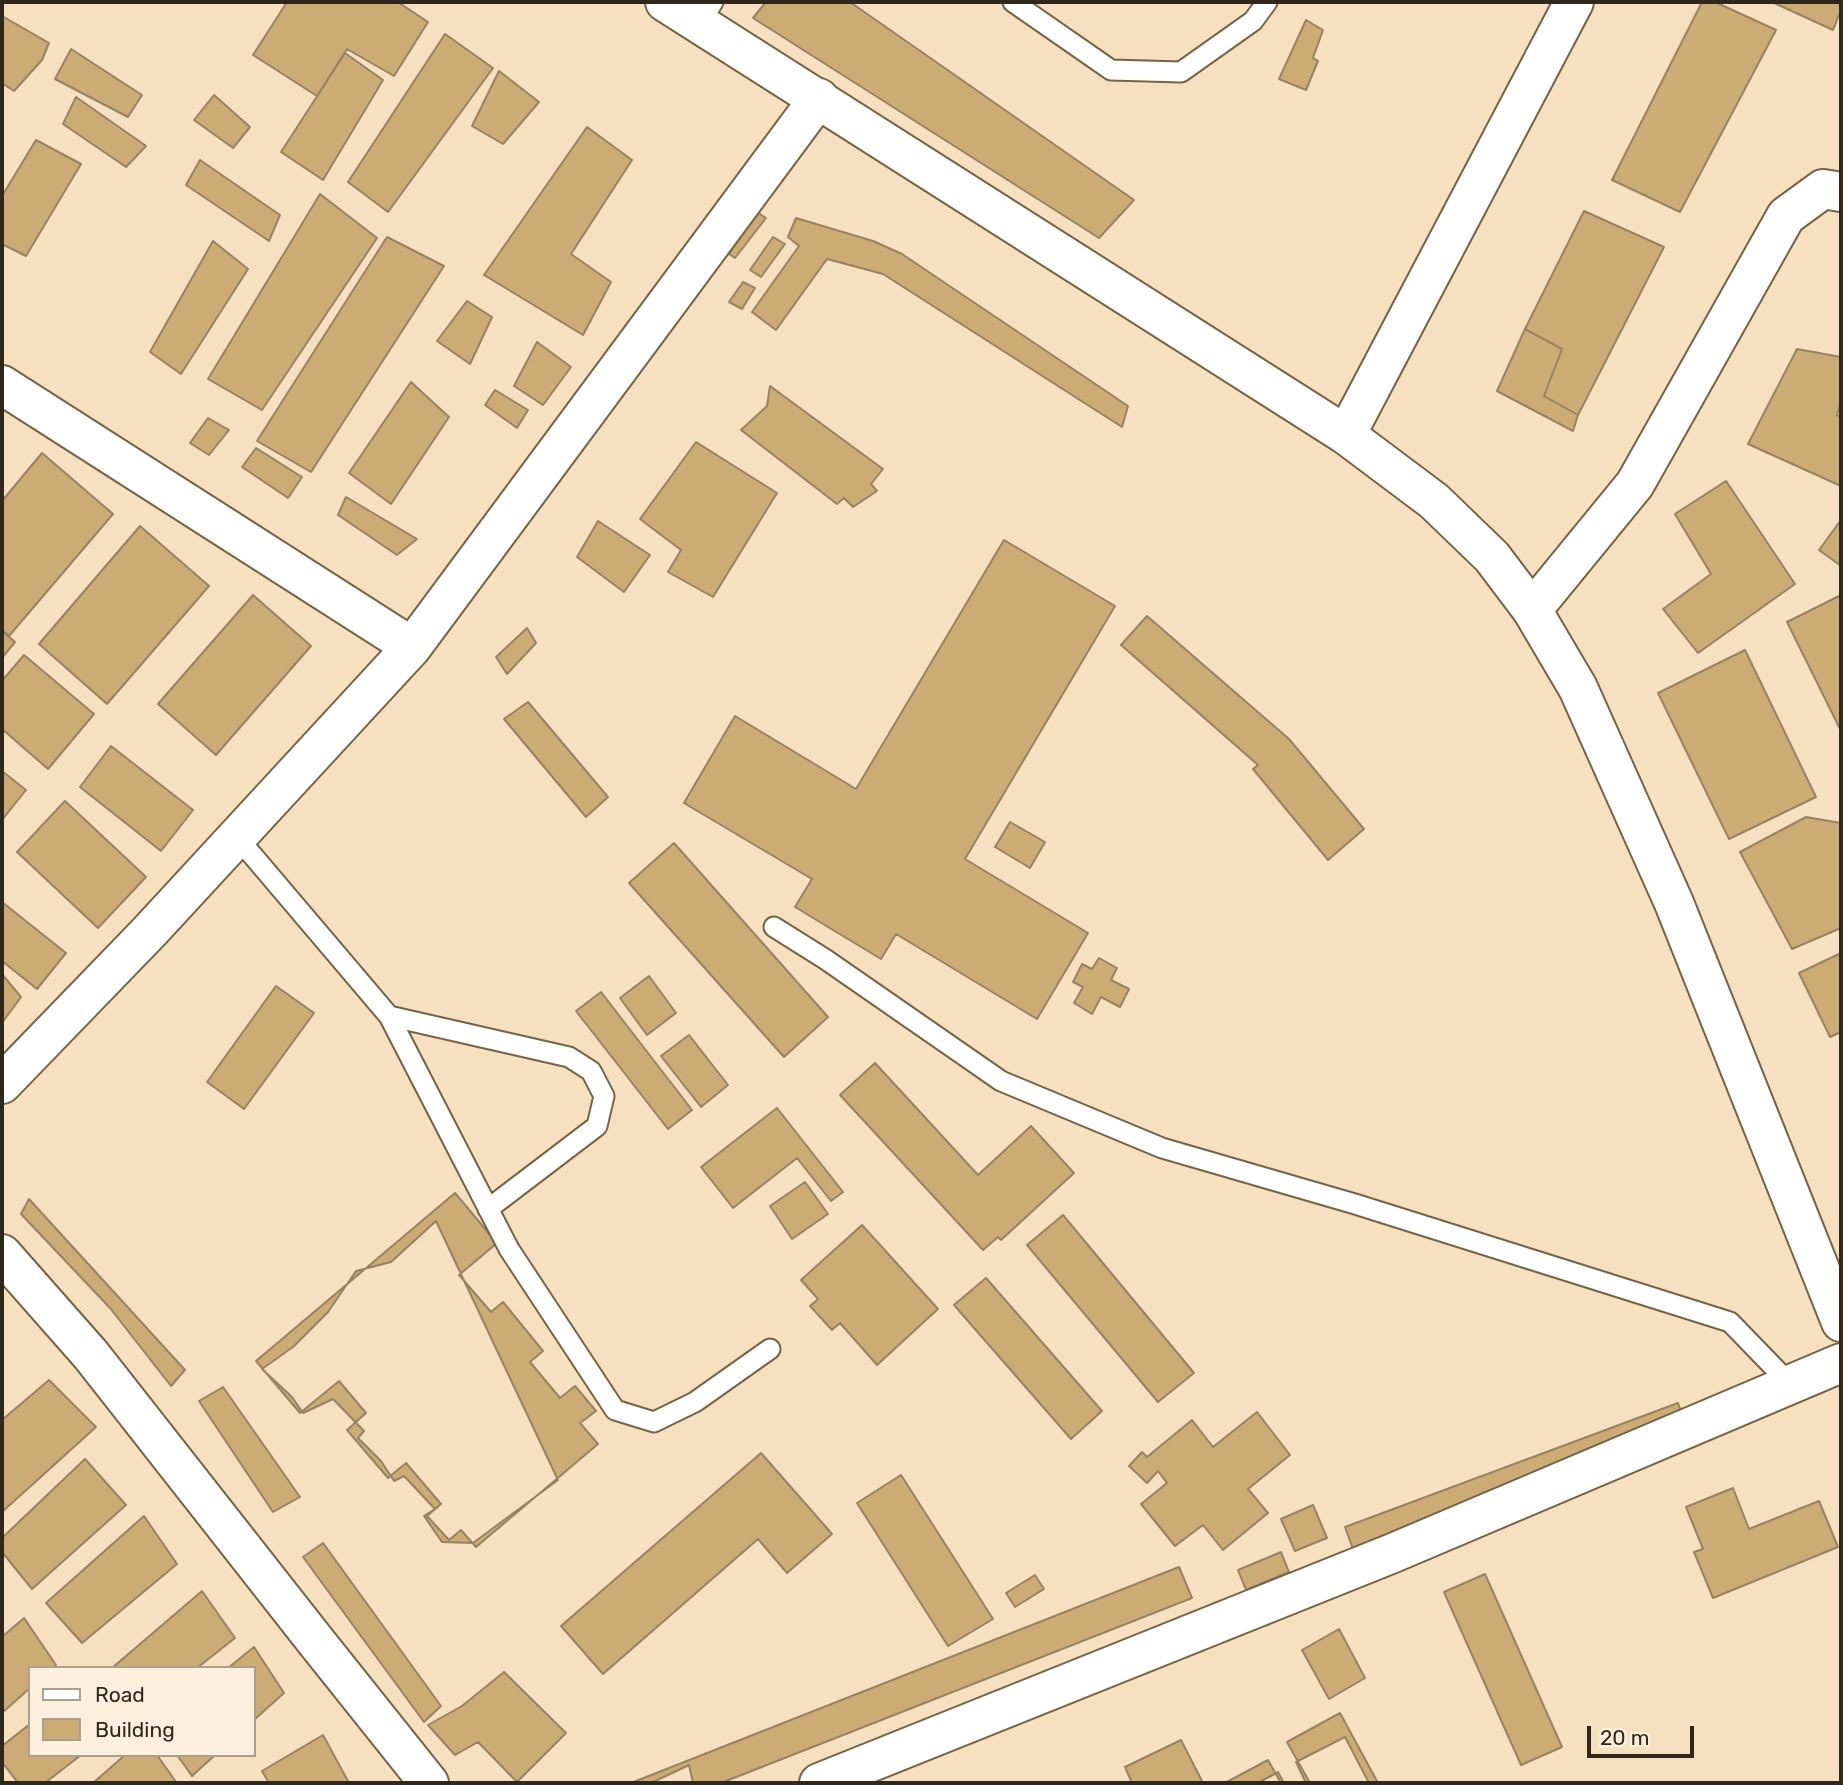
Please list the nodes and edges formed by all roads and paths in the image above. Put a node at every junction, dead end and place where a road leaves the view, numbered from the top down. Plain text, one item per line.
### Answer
1 (665, 2) edge
2 (1013, 2) edge
3 (1267, 2) edge
4 (1574, 2) edge
5 (706, 13) edge
6 (819, 98) junction
7 (1841, 192) edge
8 (2, 385) edge
9 (1346, 435) junction
10 (1532, 610) junction
11 (412, 647) junction
12 (237, 837) junction
13 (774, 927) dead end
14 (389, 1016) junction
15 (2, 1084) edge
16 (488, 1209) junction
17 (2, 1254) edge
18 (1841, 1322) edge
19 (770, 1349) dead end
20 (1841, 1363) edge
21 (1790, 1385) junction
22 (429, 1783) edge
23 (819, 1783) edge

1 - 5 street
2 - 3 lane
4 - 9 street
5 - 6 street
6 - 9 street
6 - 11 street
7 - 10 street
8 - 11 street
9 - 10 street
10 - 18 street
11 - 12 street
12 - 14 lane
12 - 15 street
13 - 21 lane
14 - 16 lane
14 - 16 lane
16 - 19 lane
17 - 22 street
20 - 21 street
21 - 23 street

